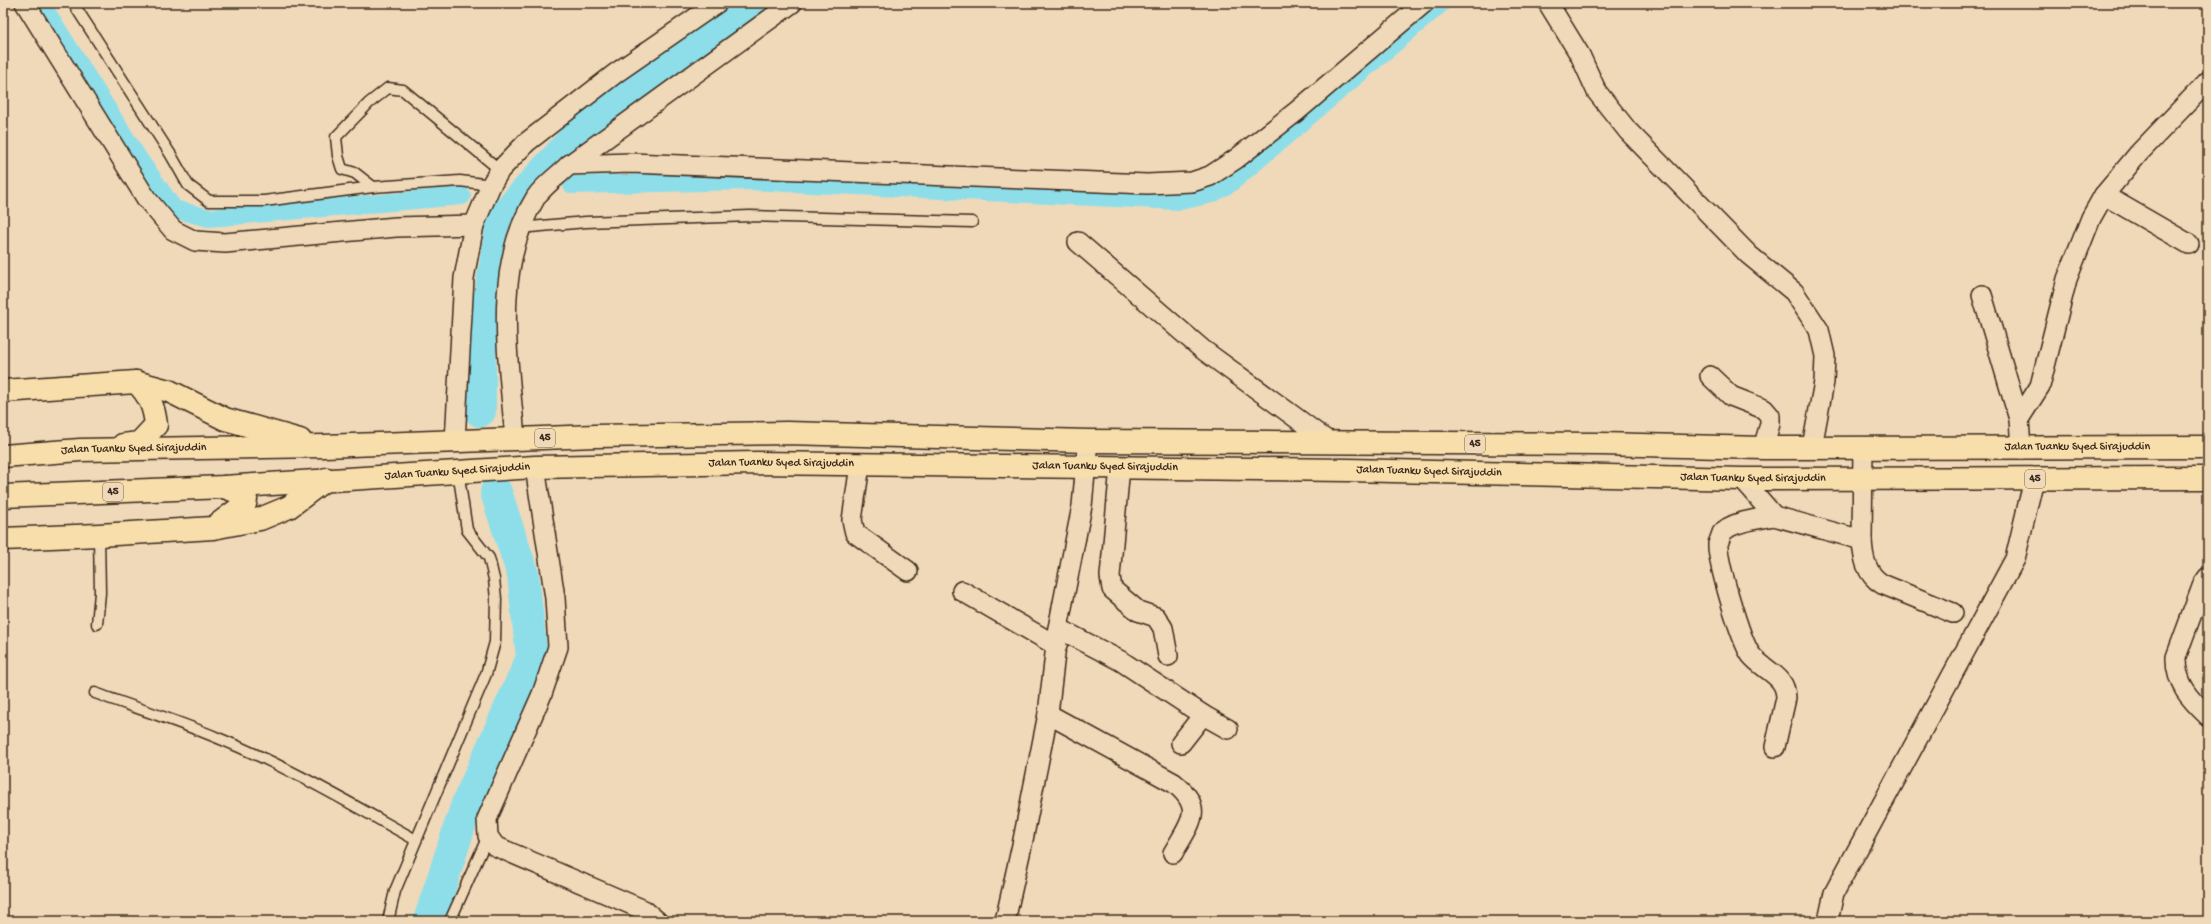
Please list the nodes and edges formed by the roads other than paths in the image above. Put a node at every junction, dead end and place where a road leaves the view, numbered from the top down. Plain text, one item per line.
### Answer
1 (25, 3) edge
2 (73, 3) edge
3 (717, 3) edge
4 (792, 3) edge
5 (1424, 3) edge
6 (1548, 3) edge
7 (2208, 82) edge
8 (569, 165) junction
9 (495, 178) junction
10 (373, 188) junction
11 (2104, 195) junction
12 (972, 222) dead end
13 (474, 225) junction
14 (519, 228) junction
15 (1078, 242) dead end
16 (2189, 244) dead end
17 (1982, 295) dead end
18 (1710, 376) dead end
19 (136, 382) junction
20 (3, 391) edge
21 (2019, 419) junction
22 (515, 439) junction
23 (455, 441) junction
24 (1088, 441) junction
25 (1329, 442) junction
26 (324, 446) junction
27 (1812, 447) junction
28 (2208, 447) edge
29 (1763, 448) junction
30 (1863, 448) junction
31 (2021, 449) junction
32 (80, 450) junction
33 (3, 456) edge
34 (860, 465) junction
35 (1087, 466) junction
36 (534, 467) junction
37 (1120, 467) junction
38 (458, 470) junction
39 (1862, 478) junction
40 (2208, 478) edge
41 (326, 479) junction
42 (1742, 479) junction
43 (2034, 479) junction
44 (224, 487) junction
45 (3, 496) edge
46 (1774, 516) junction
47 (213, 528) junction
48 (99, 535) junction
49 (3, 539) edge
50 (1862, 540) junction
51 (908, 571) dead end
52 (2208, 577) edge
53 (962, 591) dead end
54 (1953, 613) dead end
55 (97, 624) dead end
56 (1057, 637) junction
57 (1168, 656) dead end
58 (95, 693) dead end
59 (1048, 714) junction
60 (1203, 715) junction
61 (2208, 716) edge
62 (1228, 729) dead end
63 (1181, 743) dead end
64 (1775, 747) dead end
65 (488, 836) junction
66 (416, 840) junction
67 (1173, 853) dead end
68 (388, 921) edge
69 (450, 921) edge
70 (657, 921) edge
71 (1005, 921) edge
72 (1828, 921) edge

1 - 13 street
2 - 10 lane
3 - 9 street
4 - 8 street
5 - 8 street
6 - 27 street
7 - 11 street
8 - 14 street
9 - 10 lane
9 - 10 lane
9 - 13 street
11 - 16 street
11 - 21 street
12 - 14 lane
13 - 23 street
14 - 22 street
15 - 25 street
17 - 21 street
18 - 29 street
19 - 20 highway
19 - 26 highway
19 - 32 highway
21 - 31 street
22 - 23 highway, Jalan Tuanku Syed Sirajuddin / 45
22 - 24 highway, Jalan Tuanku Syed Sirajuddin / 45
23 - 26 highway, Jalan Tuanku Syed Sirajuddin / 45
24 - 25 highway, Jalan Tuanku Syed Sirajuddin / 45
24 - 35 street
25 - 29 highway, Jalan Tuanku Syed Sirajuddin / 45
26 - 32 highway, Jalan Tuanku Syed Sirajuddin / 45
27 - 29 highway, Jalan Tuanku Syed Sirajuddin / 45
27 - 30 highway, Jalan Tuanku Syed Sirajuddin / 45
28 - 31 highway, Jalan Tuanku Syed Sirajuddin / 45
30 - 31 highway, Jalan Tuanku Syed Sirajuddin / 45
30 - 39 street
32 - 33 highway, Jalan Tuanku Syed Sirajuddin / 45
34 - 35 highway, Jalan Tuanku Syed Sirajuddin / 45
34 - 36 highway, Jalan Tuanku Syed Sirajuddin / 45
34 - 51 street
35 - 37 highway, Jalan Tuanku Syed Sirajuddin / 45
35 - 56 street
36 - 38 highway, Jalan Tuanku Syed Sirajuddin / 45
36 - 65 street
37 - 42 highway, Jalan Tuanku Syed Sirajuddin / 45
37 - 57 street
38 - 41 highway, Jalan Tuanku Syed Sirajuddin / 45
38 - 66 lane
39 - 42 highway, Jalan Tuanku Syed Sirajuddin / 45
39 - 43 highway, Jalan Tuanku Syed Sirajuddin / 45
39 - 50 street
40 - 43 highway, Jalan Tuanku Syed Sirajuddin / 45
41 - 44 highway, Jalan Tuanku Syed Sirajuddin / 45
41 - 47 highway
42 - 46 street
43 - 72 street
44 - 45 highway, Jalan Tuanku Syed Sirajuddin / 45
44 - 47 highway
46 - 50 street
46 - 64 street
47 - 48 highway
48 - 49 highway
48 - 55 lane
50 - 54 street
52 - 61 street
53 - 56 street
56 - 59 street
56 - 60 street
58 - 66 lane
59 - 67 street
59 - 71 street
60 - 62 street
60 - 63 street
65 - 69 lane
65 - 70 street
66 - 68 lane

